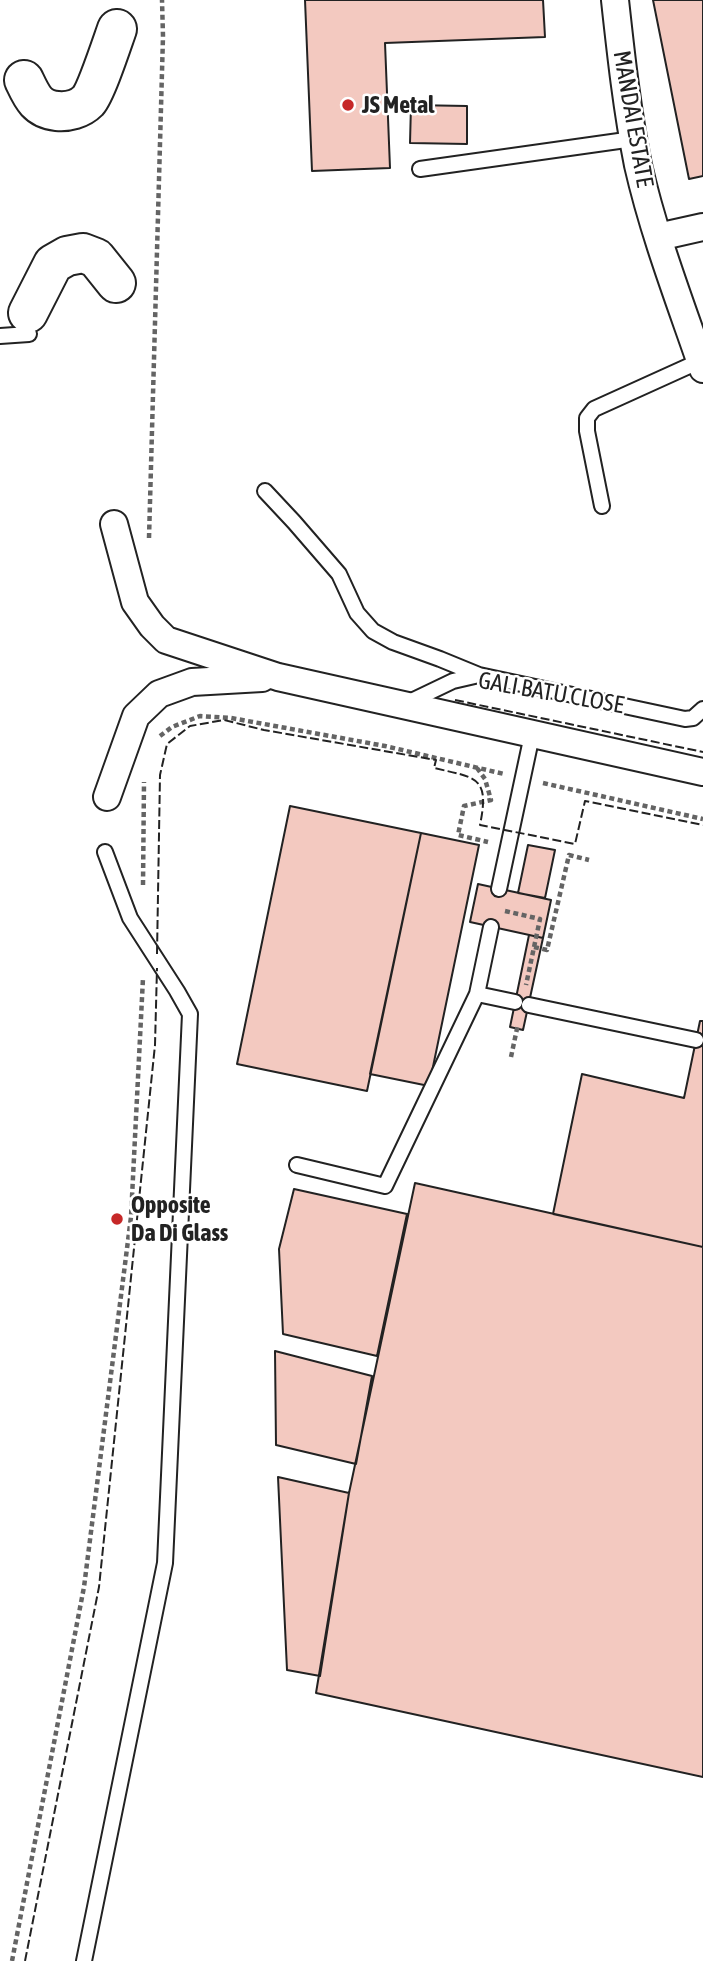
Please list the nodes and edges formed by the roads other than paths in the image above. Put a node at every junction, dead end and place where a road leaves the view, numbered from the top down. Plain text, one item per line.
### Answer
1 (615, 0) edge
2 (117, 29) dead end
3 (24, 80) dead end
4 (633, 139) junction
5 (420, 169) dead end
6 (703, 227) edge
7 (657, 237) junction
8 (116, 283) dead end
9 (19, 327) edge
10 (702, 365) edge
11 (265, 491) dead end
12 (602, 506) dead end
13 (114, 524) dead end
14 (479, 675) junction
15 (278, 677) junction
16 (401, 706) junction
17 (703, 709) edge
18 (532, 734) junction
19 (703, 772) edge
20 (107, 797) dead end
21 (105, 852) dead end
22 (499, 888) dead end
23 (491, 927) dead end
24 (477, 994) junction
25 (696, 1040) dead end
26 (297, 1166) dead end
27 (84, 1961) edge

1 - 4 street, MANDAI ESTATE
2 - 3 main road
4 - 5 lane
4 - 7 street, MANDAI ESTATE
6 - 7 street
7 - 10 street, MANDAI ESTATE
8 - 9 main road
10 - 12 lane
11 - 14 lane
13 - 15 street, GALI BATU CLOSE
14 - 16 lane, GALI BATU CLOSE
14 - 17 lane, GALI BATU CLOSE
15 - 16 street, GALI BATU CLOSE
15 - 20 street, GALI BATU CLOSE
16 - 18 street, GALI BATU CLOSE
18 - 19 street, GALI BATU CLOSE
18 - 22 lane
21 - 27 lane
23 - 24 lane
24 - 25 lane
24 - 26 lane

